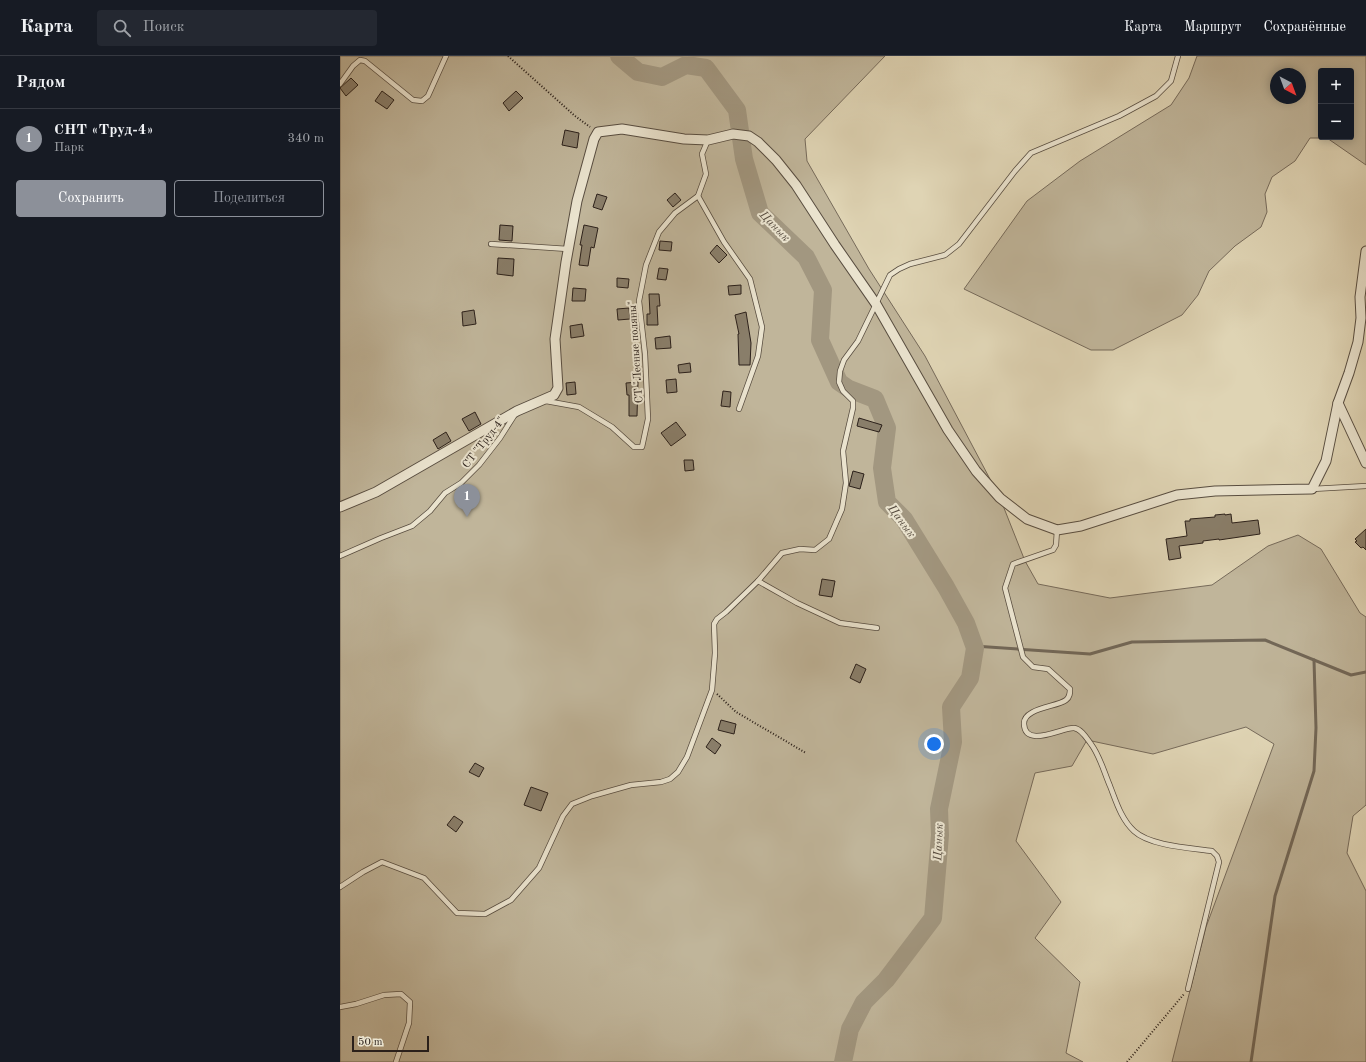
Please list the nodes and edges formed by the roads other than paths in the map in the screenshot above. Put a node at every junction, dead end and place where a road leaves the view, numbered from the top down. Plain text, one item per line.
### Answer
1 (446, 56) edge
2 (1178, 56) edge
3 (340, 84) edge
4 (708, 140) junction
5 (698, 196) junction
6 (491, 244) dead end
7 (568, 249) junction
8 (1366, 251) edge
9 (876, 304) junction
10 (542, 400) junction
11 (1338, 403) junction
12 (739, 408) dead end
13 (517, 411) junction
14 (1366, 463) edge
15 (1366, 486) edge
16 (1312, 489) junction
17 (340, 507) edge
18 (1057, 530) junction
19 (340, 556) edge
20 (758, 581) junction
21 (878, 628) dead end
22 (340, 887) edge
23 (1188, 988) road end
24 (340, 1007) edge
25 (396, 1062) edge

1 - 3 lane
2 - 9 lane
4 - 5 lane
4 - 7 street
4 - 9 street
5 - 10 lane, СТ "Лесные поляны"
5 - 12 lane
6 - 7 lane
7 - 10 street
8 - 11 street
9 - 18 street
9 - 20 lane
10 - 13 street
11 - 14 street
11 - 16 street
13 - 17 street
13 - 19 lane, СТ "Труд-4"
15 - 16 lane
16 - 18 street
18 - 23 lane
20 - 21 lane
20 - 22 lane
24 - 25 lane

